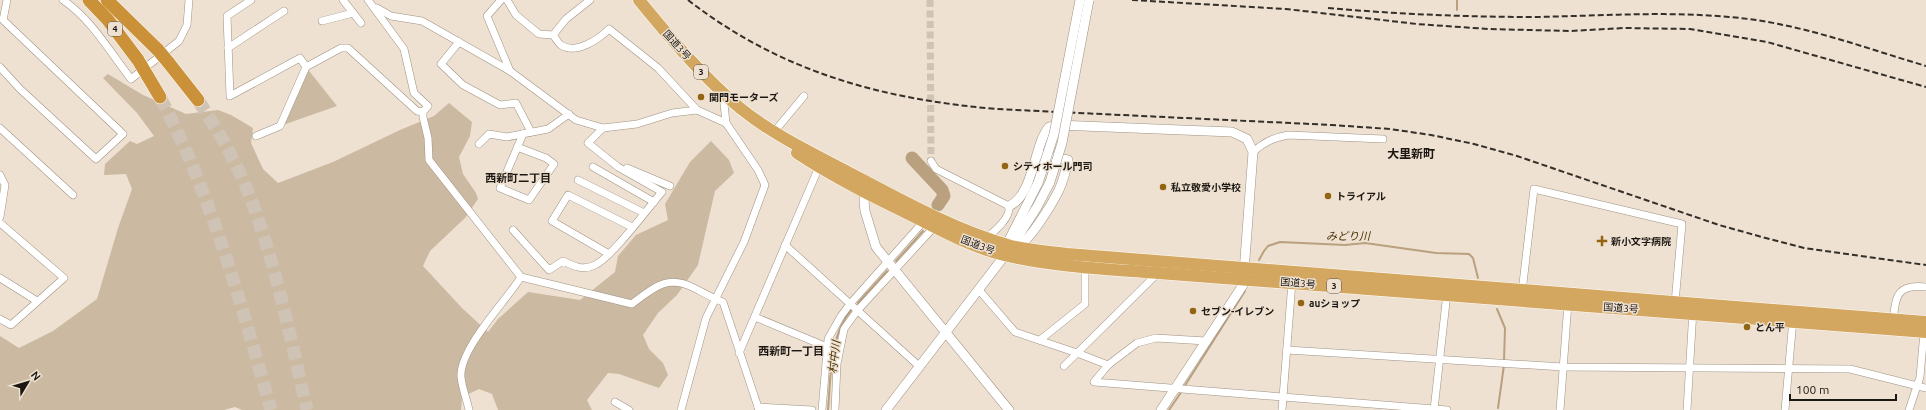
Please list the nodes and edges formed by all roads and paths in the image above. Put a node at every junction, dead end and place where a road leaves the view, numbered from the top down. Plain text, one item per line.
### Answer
1 (7, 0) edge
2 (63, 0) edge
3 (89, 0) edge
4 (107, 0) edge
5 (189, 0) edge
6 (251, 0) edge
7 (342, 0) edge
8 (368, 0) edge
9 (501, 0) edge
10 (507, 0) edge
11 (590, 0) edge
12 (639, 0) edge
13 (1080, 0) edge
14 (1089, 0) edge
15 (375, 8) junction
16 (284, 11) dead end
17 (353, 13) junction
18 (322, 21) dead end
19 (361, 23) dead end
20 (553, 34) junction
21 (459, 42) junction
22 (228, 48) junction
23 (0, 66) edge
24 (306, 67) junction
25 (510, 71) junction
26 (722, 92) junction
27 (804, 96) dead end
28 (160, 97) tunnel mouth
29 (198, 100) tunnel mouth
30 (697, 110) junction
31 (423, 112) junction
32 (569, 114) junction
33 (726, 123) junction
34 (0, 128) edge
35 (603, 128) junction
36 (531, 132) junction
37 (774, 132) junction
38 (522, 134) junction
39 (256, 136) dead end
40 (1383, 139) dead end
41 (479, 144) dead end
42 (517, 147) dead end
43 (1253, 152) junction
44 (1038, 155) junction
45 (610, 161) junction
46 (931, 161) dead end
47 (593, 167) dead end
48 (819, 167) junction
49 (0, 175) edge
50 (578, 180) dead end
51 (670, 186) dead end
52 (867, 187) junction
53 (73, 195) dead end
54 (654, 202) junction
55 (1009, 206) junction
56 (644, 213) junction
57 (0, 218) edge
58 (0, 223) edge
59 (929, 224) junction
60 (632, 227) junction
61 (513, 230) dead end
62 (986, 237) junction
63 (785, 245) junction
64 (1010, 248) junction
65 (609, 254) junction
66 (887, 261) junction
67 (1085, 267) junction
68 (894, 270) junction
69 (1158, 273) junction
70 (1245, 273) junction
71 (521, 277) junction
72 (0, 278) edge
73 (1292, 282) junction
74 (1926, 287) edge
75 (979, 290) junction
76 (1447, 290) junction
77 (1522, 295) junction
78 (714, 299) junction
79 (1569, 299) junction
80 (37, 301) junction
81 (1675, 303) junction
82 (850, 304) junction
83 (1693, 309) junction
84 (857, 311) junction
85 (754, 317) junction
86 (1793, 317) junction
87 (0, 319) edge
88 (1893, 324) junction
89 (1925, 329) edge
90 (946, 334) junction
91 (1040, 340) junction
92 (1206, 341) junction
93 (827, 347) junction
94 (1287, 350) junction
95 (739, 353) junction
96 (1077, 353) junction
97 (1440, 359) junction
98 (1108, 365) junction
99 (1064, 366) dead end
100 (920, 367) junction
101 (1563, 367) junction
102 (1690, 368) junction
103 (1790, 369) junction
104 (1918, 386) junction
105 (1176, 388) junction
106 (1926, 388) edge
107 (1283, 398) junction
108 (615, 402) dead end
109 (757, 409) edge
110 (469, 410) edge
111 (629, 410) edge
112 (681, 410) edge
113 (812, 410) edge
114 (822, 410) edge
115 (835, 410) edge
116 (886, 410) edge
117 (1009, 410) edge
118 (1161, 410) edge
119 (1282, 410) edge
120 (1434, 410) edge
121 (1447, 410) edge
122 (1560, 410) edge
123 (1687, 410) edge
124 (1786, 410) edge
125 (1909, 410) edge

1 - 23 street
2 - 5 street
3 - 28 highway, 4, bridge
4 - 29 highway, 4, bridge
6 - 22 street
7 - 17 street
8 - 15 street
9 - 25 street
10 - 20 street
11 - 20 street
12 - 26 highway, 国道3号 / 3
13 - 64 street, bridge
14 - 64 street, bridge
15 - 21 street
15 - 31 street
16 - 22 street
17 - 18 street
17 - 19 street
20 - 30 street
21 - 25 street
21 - 36 street
22 - 24 street
24 - 31 street
24 - 39 street
25 - 32 street
26 - 33 street
26 - 37 highway, 国道3号 / 3
27 - 37 street
30 - 33 street
30 - 35 street
31 - 71 street
32 - 35 street
32 - 36 street
33 - 78 street
34 - 53 street
35 - 45 street
36 - 38 street
37 - 48 highway, 国道3号 / 3
37 - 52 highway, 国道3号 / 3
38 - 41 street
38 - 42 street
40 - 43 street
43 - 44 street
43 - 70 street
44 - 55 street
44 - 64 street
45 - 51 street
45 - 54 street
46 - 55 street
47 - 54 street
48 - 52 highway, 国道3号 / 3
48 - 63 street
49 - 57 street
50 - 56 street
52 - 59 highway, 国道3号 / 3
52 - 62 highway, 国道3号 / 3
52 - 66 street
54 - 56 street
55 - 62 street
56 - 60 street
58 - 80 street
59 - 64 highway, 国道3号 / 3
59 - 66 street
59 - 68 street
60 - 65 street
60 - 65 street
61 - 65 street
62 - 64 highway, 国道3号 / 3
63 - 82 street
63 - 85 street
64 - 67 highway, 国道3号 / 3
64 - 70 highway, 国道3号 / 3
64 - 75 street
66 - 68 street
66 - 82 street
67 - 69 highway, 国道3号 / 3
67 - 91 street
68 - 84 street
68 - 90 street
69 - 70 highway, 国道3号 / 3
69 - 96 street
70 - 73 highway, 国道3号 / 3
70 - 76 highway, 国道3号 / 3
70 - 92 street
71 - 78 street
71 - 110 street
72 - 80 street
73 - 76 highway, 国道3号 / 3
73 - 94 street
74 - 88 street
75 - 90 street
75 - 91 street
76 - 77 highway, 国道3号 / 3
76 - 97 street
77 - 79 highway, 国道3号 / 3
77 - 81 street
78 - 95 street
78 - 112 street
79 - 81 highway, 国道3号 / 3
79 - 83 highway, 国道3号 / 3
79 - 101 street
80 - 87 street
81 - 83 highway, 国道3号 / 3
82 - 84 street
82 - 93 street
83 - 86 highway, 国道3号 / 3
83 - 102 street
84 - 100 street
84 - 115 street
85 - 93 street
85 - 95 street
86 - 88 highway, 国道3号 / 3
86 - 103 street
88 - 89 highway, 国道3号 / 3
89 - 104 street
90 - 100 street
90 - 117 street
91 - 96 street
92 - 98 street
92 - 105 street
93 - 114 street
94 - 97 street
94 - 107 street
95 - 109 street
96 - 98 street
96 - 99 street
97 - 101 street
97 - 120 street
98 - 105 street
100 - 116 street
101 - 102 street
101 - 122 street
102 - 103 street
102 - 123 street
103 - 104 street
103 - 124 street
104 - 106 street
104 - 125 street
105 - 107 street
105 - 118 street
107 - 119 street
107 - 120 street
108 - 111 street
109 - 113 street
120 - 121 street

